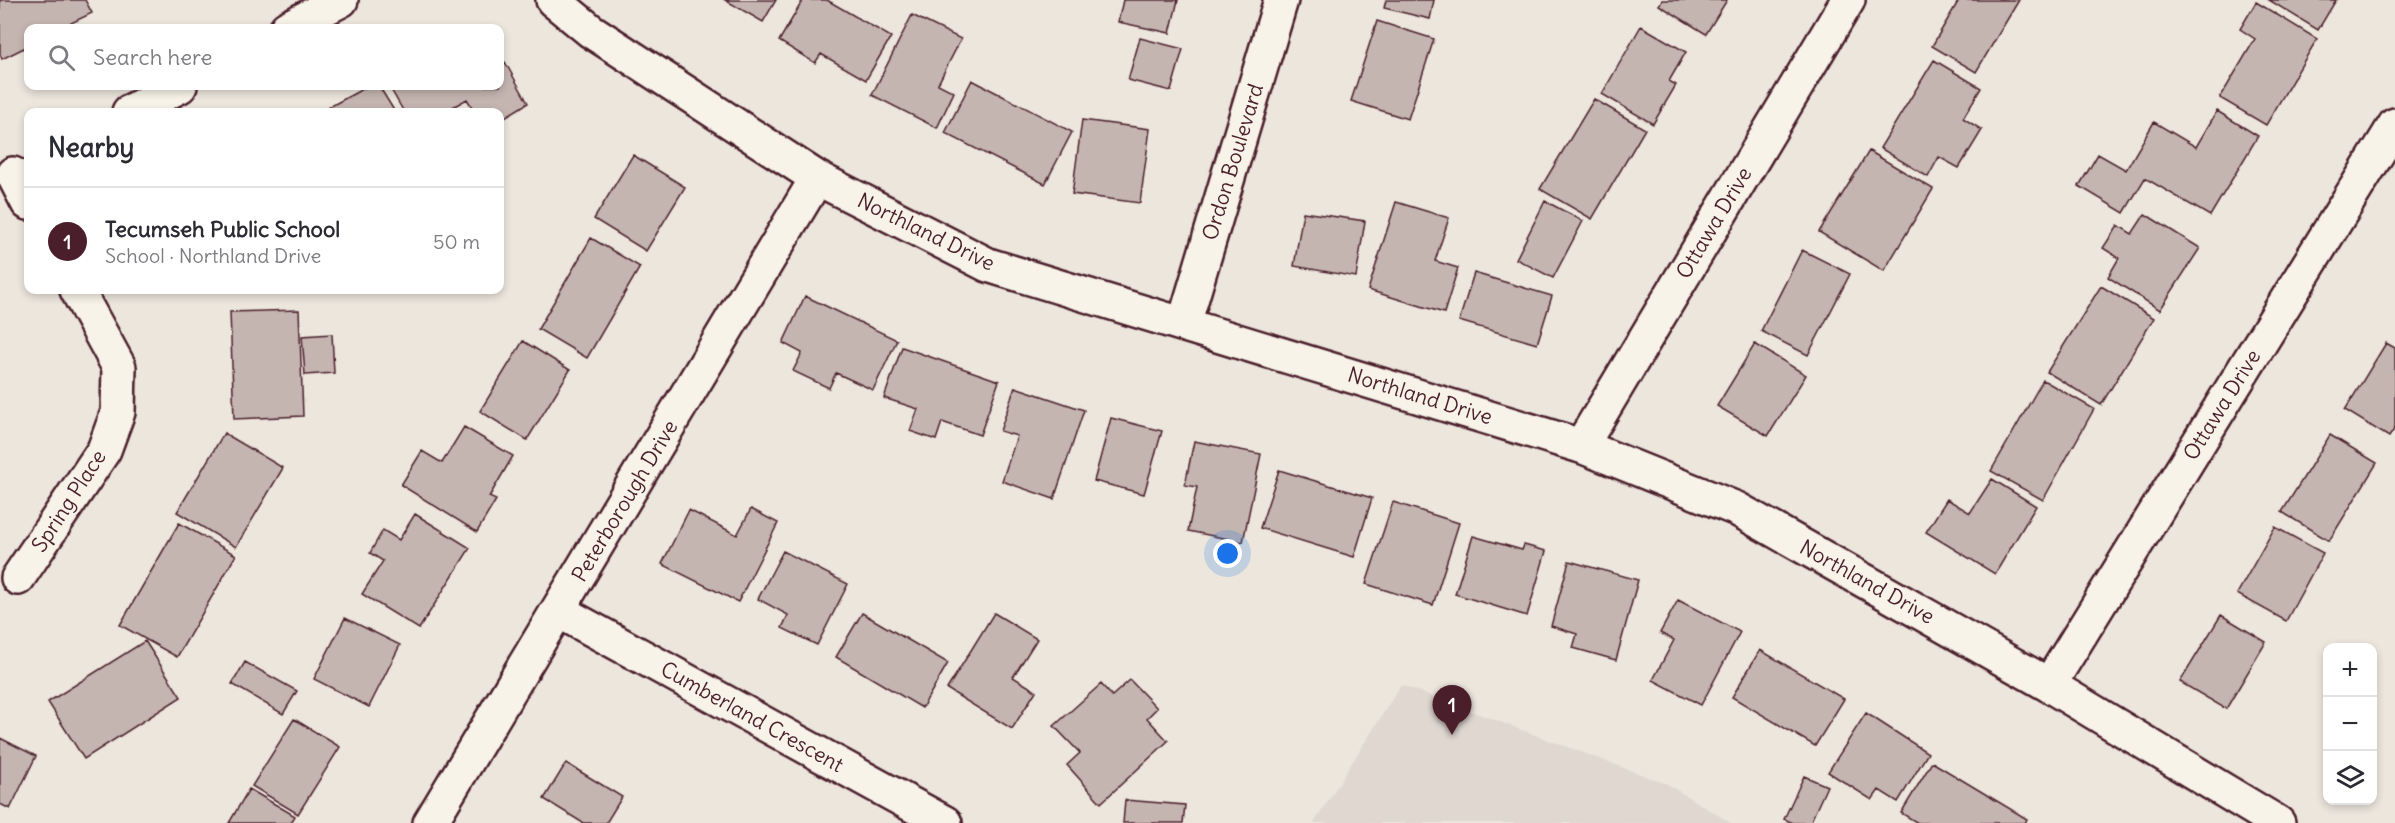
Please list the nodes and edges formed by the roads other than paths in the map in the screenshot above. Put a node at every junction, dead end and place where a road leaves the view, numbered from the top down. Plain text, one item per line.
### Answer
1 (341, 0) edge
2 (553, 0) edge
3 (1281, 0) edge
4 (1848, 0) edge
5 (295, 24) edge
6 (172, 90) edge
7 (137, 108) edge
8 (2395, 125) edge
9 (14, 174) edge
10 (817, 177) junction
11 (24, 195) edge
12 (79, 294) edge
13 (1184, 324) junction
14 (1581, 446) junction
15 (18, 578) dead end
16 (559, 611) junction
17 (2049, 685) junction
18 (430, 823) edge
19 (945, 823) edge
20 (2278, 823) edge

1 - 5 street
2 - 10 street, Northland Drive
3 - 13 street, Ordon Boulevard
4 - 14 street, Ottawa Drive
6 - 7 street
8 - 17 street, Ottawa Drive
9 - 11 street
10 - 13 street, Northland Drive
10 - 16 street, Peterborough Drive
12 - 15 street, Spring Place
13 - 14 street, Northland Drive
14 - 17 street, Northland Drive
16 - 18 street, Peterborough Drive
16 - 19 street, Cumberland Crescent
17 - 20 street, Northland Drive

